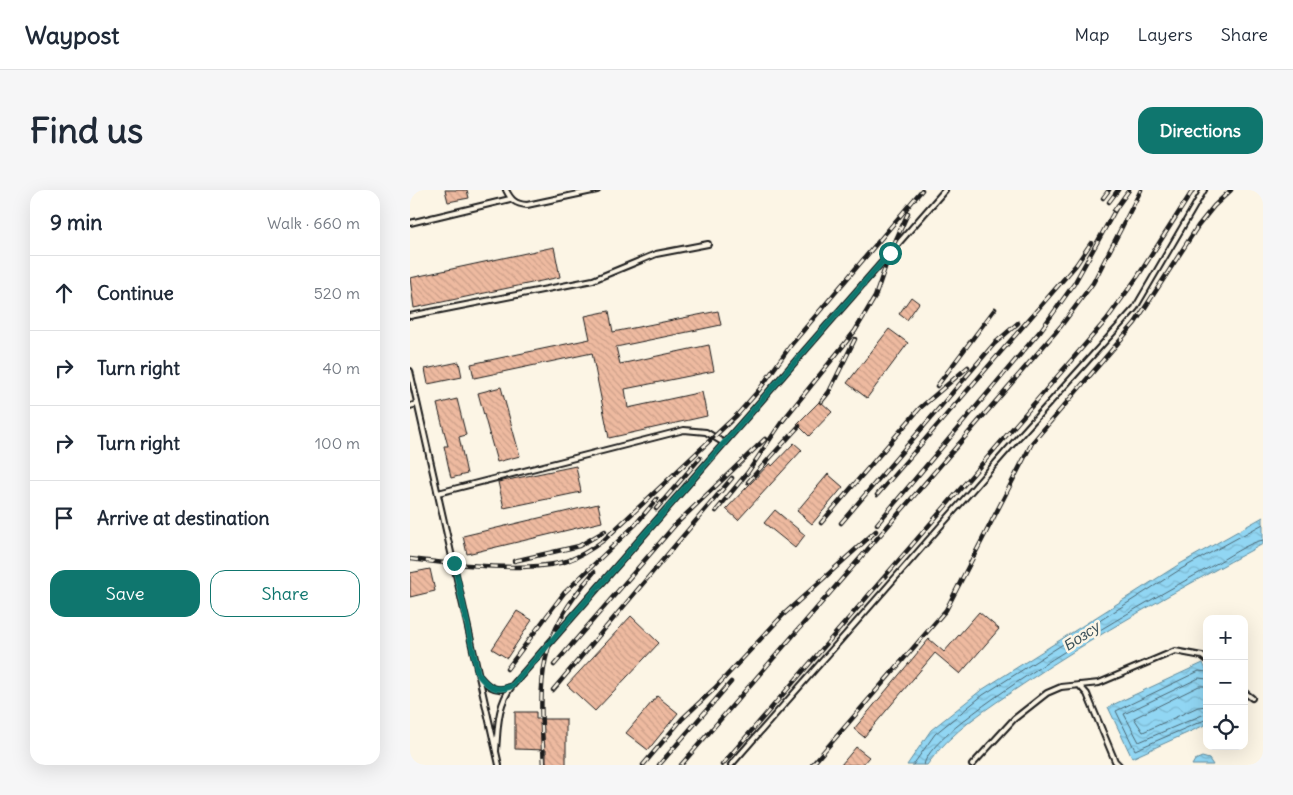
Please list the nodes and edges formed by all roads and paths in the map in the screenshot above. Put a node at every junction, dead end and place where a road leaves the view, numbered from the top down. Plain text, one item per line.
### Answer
1 (506, 190) edge
2 (597, 190) edge
3 (945, 190) edge
4 (1204, 190) edge
5 (510, 199) junction
6 (410, 223) edge
7 (708, 244) dead end
8 (410, 316) edge
9 (410, 371) edge
10 (418, 404) junction
11 (410, 406) edge
12 (724, 443) junction
13 (438, 493) junction
14 (1203, 657) edge
15 (478, 674) junction
16 (1079, 685) junction
17 (512, 686) junction
18 (1248, 695) edge
19 (1252, 698) dead end
20 (496, 751) junction
21 (499, 765) edge
22 (731, 765) edge
23 (972, 765) edge
24 (1119, 765) edge

1 - 5 lane
2 - 5 lane
3 - 12 lane
4 - 22 lane
5 - 6 lane
7 - 8 lane
9 - 10 lane
10 - 11 lane
10 - 13 lane
12 - 13 lane
12 - 17 lane
13 - 15 lane
14 - 16 lane
15 - 17 lane
15 - 20 lane
16 - 23 lane
16 - 24 lane
17 - 20 lane
18 - 19 lane
20 - 21 lane

